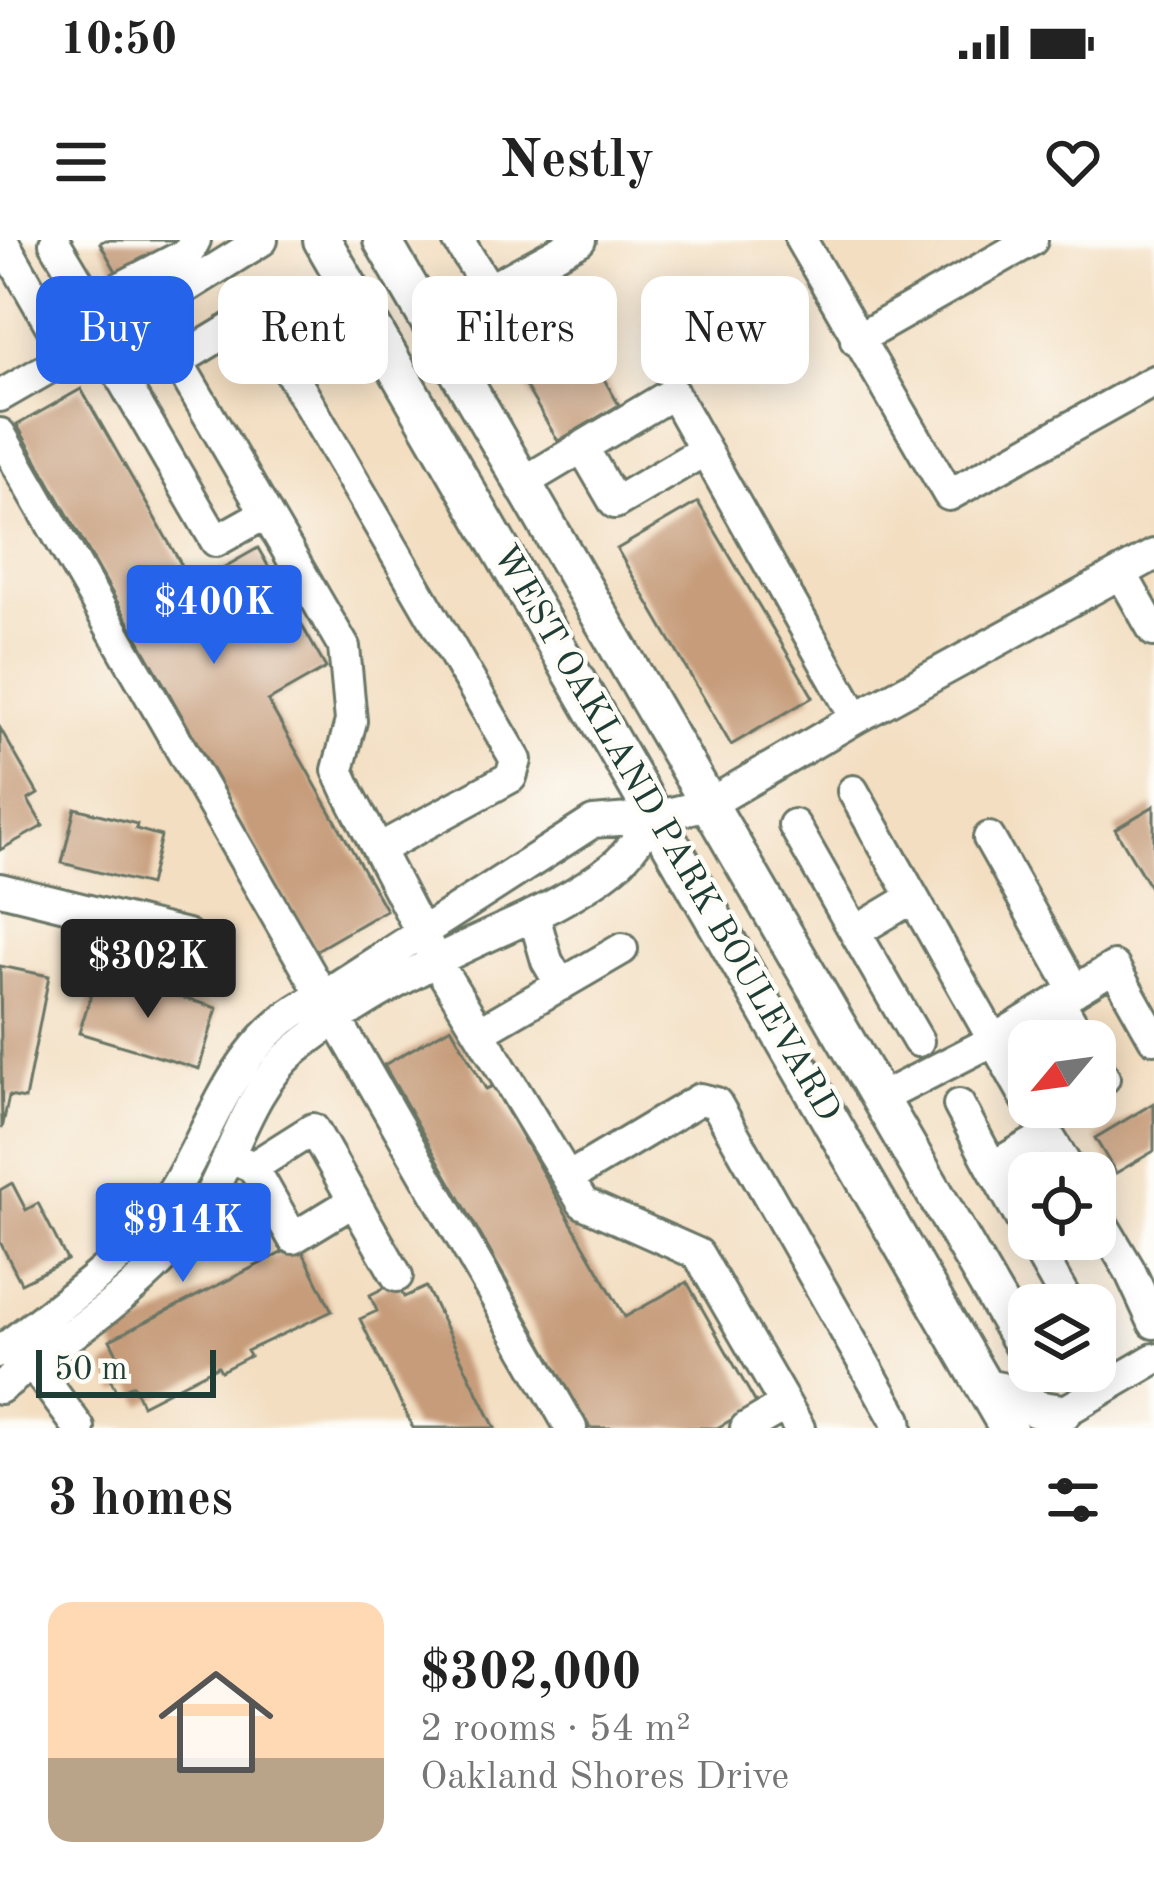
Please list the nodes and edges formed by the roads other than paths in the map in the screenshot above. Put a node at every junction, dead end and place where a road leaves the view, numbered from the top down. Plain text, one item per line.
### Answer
1 (262, 240) edge
2 (322, 240) edge
3 (345, 240) edge
4 (458, 240) edge
5 (580, 240) edge
6 (801, 240) edge
7 (1032, 240) edge
8 (62, 241) edge
9 (205, 249) edge
10 (9, 253) edge
11 (390, 254) edge
12 (180, 276) edge
13 (481, 276) edge
14 (516, 276) edge
15 (412, 291) edge
16 (36, 300) edge
17 (856, 340) junction
18 (194, 352) edge
19 (36, 376) edge
20 (1154, 381) edge
21 (125, 384) edge
22 (191, 384) edge
23 (466, 384) edge
24 (0, 396) edge
25 (0, 434) edge
26 (583, 448) junction
27 (705, 450) junction
28 (524, 482) junction
29 (266, 513) junction
30 (1154, 554) edge
31 (1121, 573) junction
32 (1151, 618) edge
33 (856, 718) junction
34 (853, 791) dead end
35 (709, 804) junction
36 (654, 817) junction
37 (794, 825) dead end
38 (989, 838) dead end
39 (379, 849) junction
40 (0, 889) edge
41 (912, 898) junction
42 (534, 916) junction
43 (420, 931) junction
44 (855, 932) junction
45 (187, 935) dead end
46 (622, 949) dead end
47 (436, 961) junction
48 (561, 985) junction
49 (1067, 996) junction
50 (330, 1008) junction
51 (1075, 1020) edge
52 (481, 1031) junction
53 (261, 1037) junction
54 (1154, 1038) edge
55 (918, 1041) dead end
56 (992, 1041) junction
57 (284, 1060) junction
58 (1008, 1068) edge
59 (881, 1098) junction
60 (959, 1105) dead end
61 (219, 1106) junction
62 (247, 1120) junction
63 (1043, 1128) edge
64 (1048, 1136) junction
65 (1058, 1152) edge
66 (242, 1162) junction
67 (992, 1166) junction
68 (568, 1178) junction
69 (1008, 1195) edge
70 (353, 1202) junction
71 (1116, 1234) edge
72 (1142, 1262) edge
73 (397, 1276) dead end
74 (1008, 1319) edge
75 (1154, 1323) edge
76 (16, 1351) edge
77 (1154, 1359) edge
78 (0, 1388) edge
79 (985, 1388) junction
80 (1050, 1392) edge
81 (792, 1417) edge
82 (1066, 1420) edge
83 (79, 1428) edge
84 (571, 1428) edge
85 (746, 1428) edge
86 (897, 1428) edge
87 (1008, 1428) edge

1 - 9 street
2 - 36 main road, WEST OAKLAND PARK BOULEVARD
3 - 11 main road
4 - 13 street
5 - 14 street
6 - 17 street
7 - 17 street
8 - 9 street
8 - 10 street
9 - 12 street
10 - 16 street
11 - 15 main road, WEST OAKLAND PARK BOULEVARD
17 - 20 street
18 - 39 street
19 - 24 street
21 - 29 street
22 - 29 street
23 - 28 main road, WEST OAKLAND PARK BOULEVARD
25 - 50 street
26 - 27 street
26 - 27 street
26 - 28 street
27 - 33 street
28 - 35 main road, WEST OAKLAND PARK BOULEVARD
29 - 39 street
30 - 31 street
31 - 32 street
31 - 33 street
33 - 35 street
34 - 41 street
35 - 36 street
35 - 59 main road, WEST OAKLAND PARK BOULEVARD
36 - 42 street
36 - 43 street
36 - 79 main road, WEST OAKLAND PARK BOULEVARD
37 - 44 street
38 - 49 street
39 - 43 street
40 - 45 street
41 - 44 street
41 - 56 street
42 - 47 street
42 - 48 street
43 - 47 street
43 - 50 street
44 - 55 street
46 - 48 street
47 - 50 street
47 - 52 street
48 - 52 street
49 - 51 street
49 - 54 street
49 - 56 street
50 - 53 street
50 - 57 street
50 - 84 street
52 - 68 street
53 - 57 street
53 - 61 street
56 - 58 street
56 - 59 street
57 - 62 street
59 - 74 main road, WEST OAKLAND PARK BOULEVARD
60 - 67 street
61 - 62 street
61 - 76 street
62 - 66 street
63 - 64 street
64 - 65 street
64 - 67 street
66 - 70 street
66 - 70 street
66 - 76 street
67 - 69 street
68 - 81 street
68 - 86 street
70 - 73 street
71 - 72 street
72 - 75 street
76 - 78 street
76 - 83 street
77 - 82 street
79 - 82 main road
79 - 87 main road, WEST OAKLAND PARK BOULEVARD
80 - 82 main road
81 - 85 street

